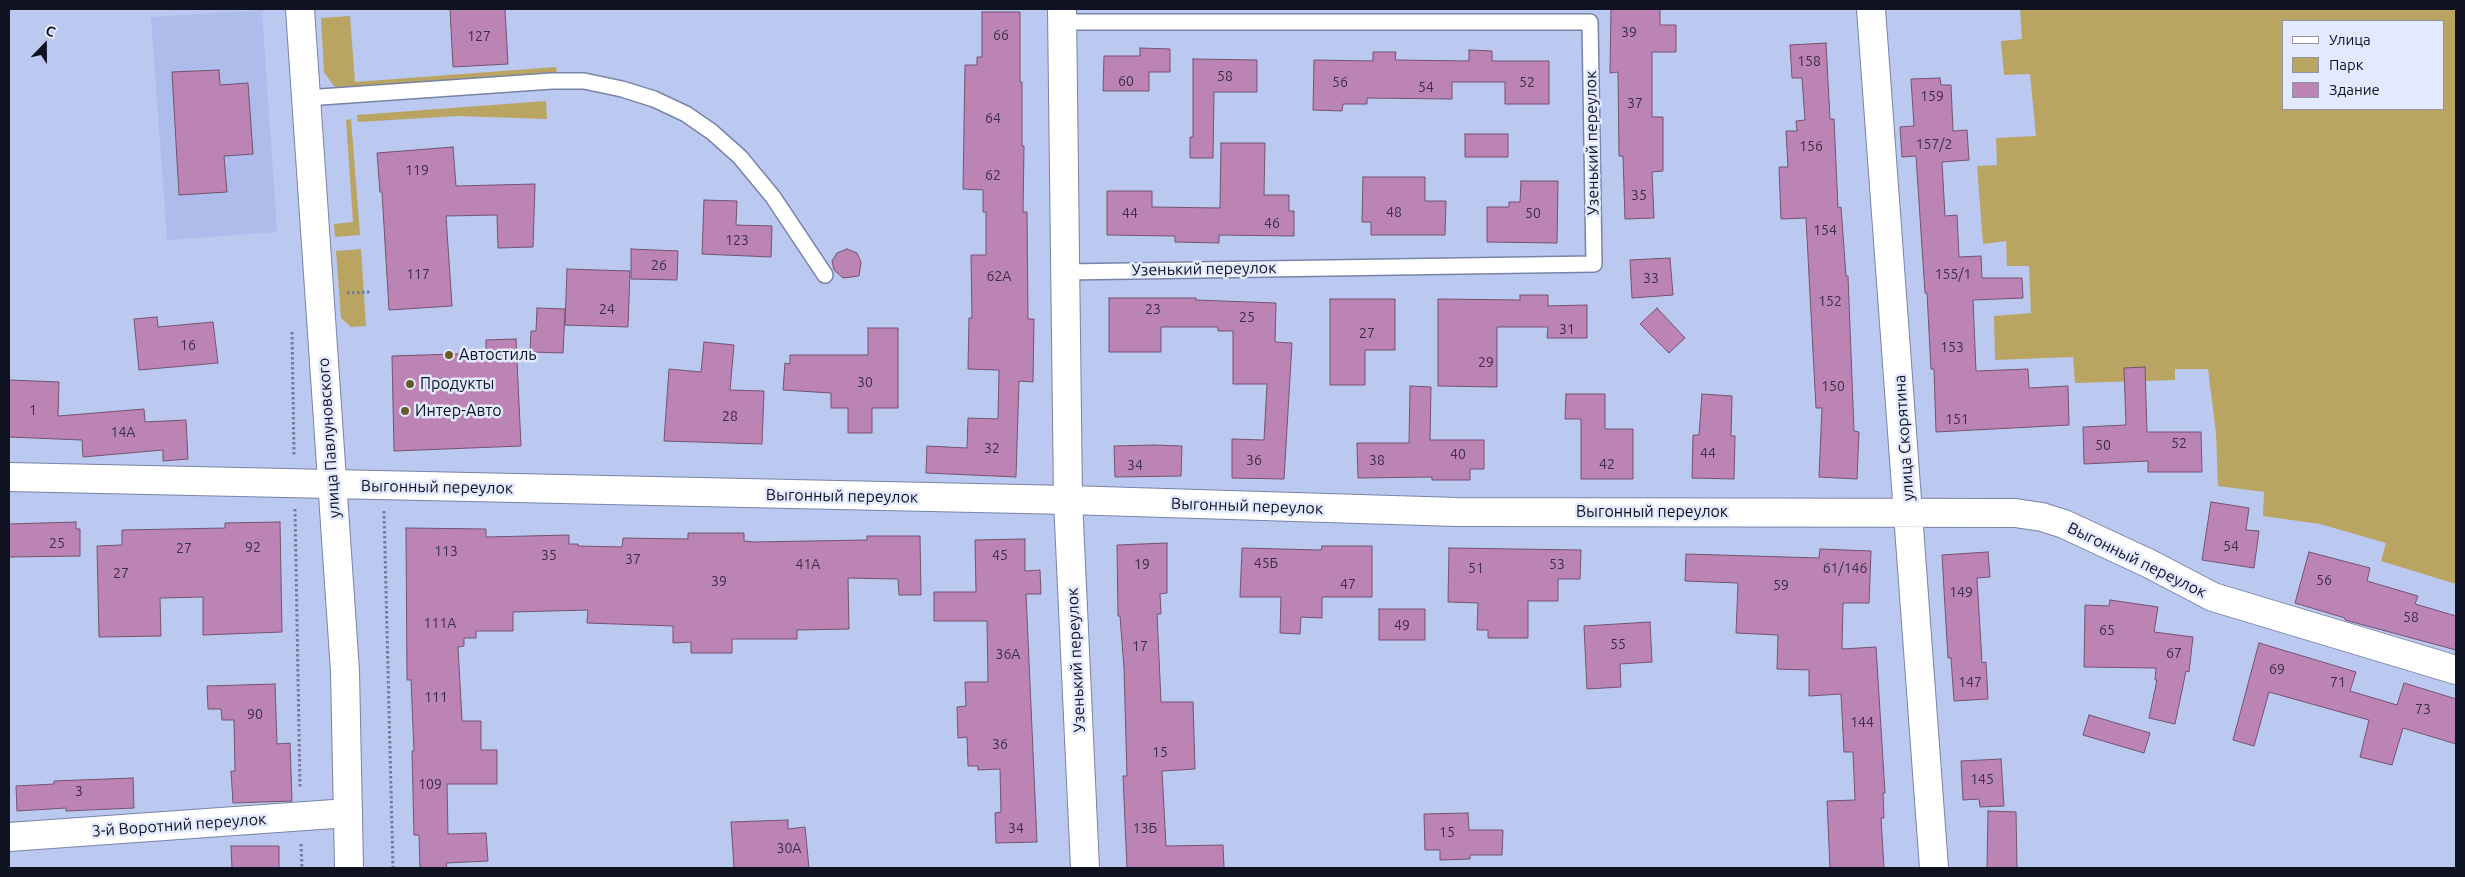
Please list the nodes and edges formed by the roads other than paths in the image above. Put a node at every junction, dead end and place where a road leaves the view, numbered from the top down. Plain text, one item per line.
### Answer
1 (300, 9) edge
2 (1871, 9) edge
3 (1062, 15) edge
4 (306, 98) junction
5 (1065, 272) junction
6 (825, 275) dead end
7 (9, 477) edge
8 (333, 485) junction
9 (1068, 500) junction
10 (1909, 512) junction
11 (2456, 670) edge
12 (348, 813) junction
13 (9, 837) edge
14 (350, 868) edge
15 (1085, 868) edge
16 (1934, 868) edge

1 - 4 street, улица Павлуновского
2 - 10 street, улица Скорятина
3 - 5 street, Узенький переулок
3 - 5 lane, Узенький переулок
4 - 6 lane
4 - 8 street, улица Павлуновского
5 - 9 street, Узенький переулок
7 - 8 street, Выгонный переулок
8 - 9 street, Выгонный переулок
8 - 12 street, улица Павлуновского
9 - 10 street, Выгонный переулок
9 - 15 street, Узенький переулок
10 - 11 street, Выгонный переулок
10 - 16 street, улица Скорятина
12 - 13 street, 3-й Воротний переулок
12 - 14 street, улица Павлуновского

